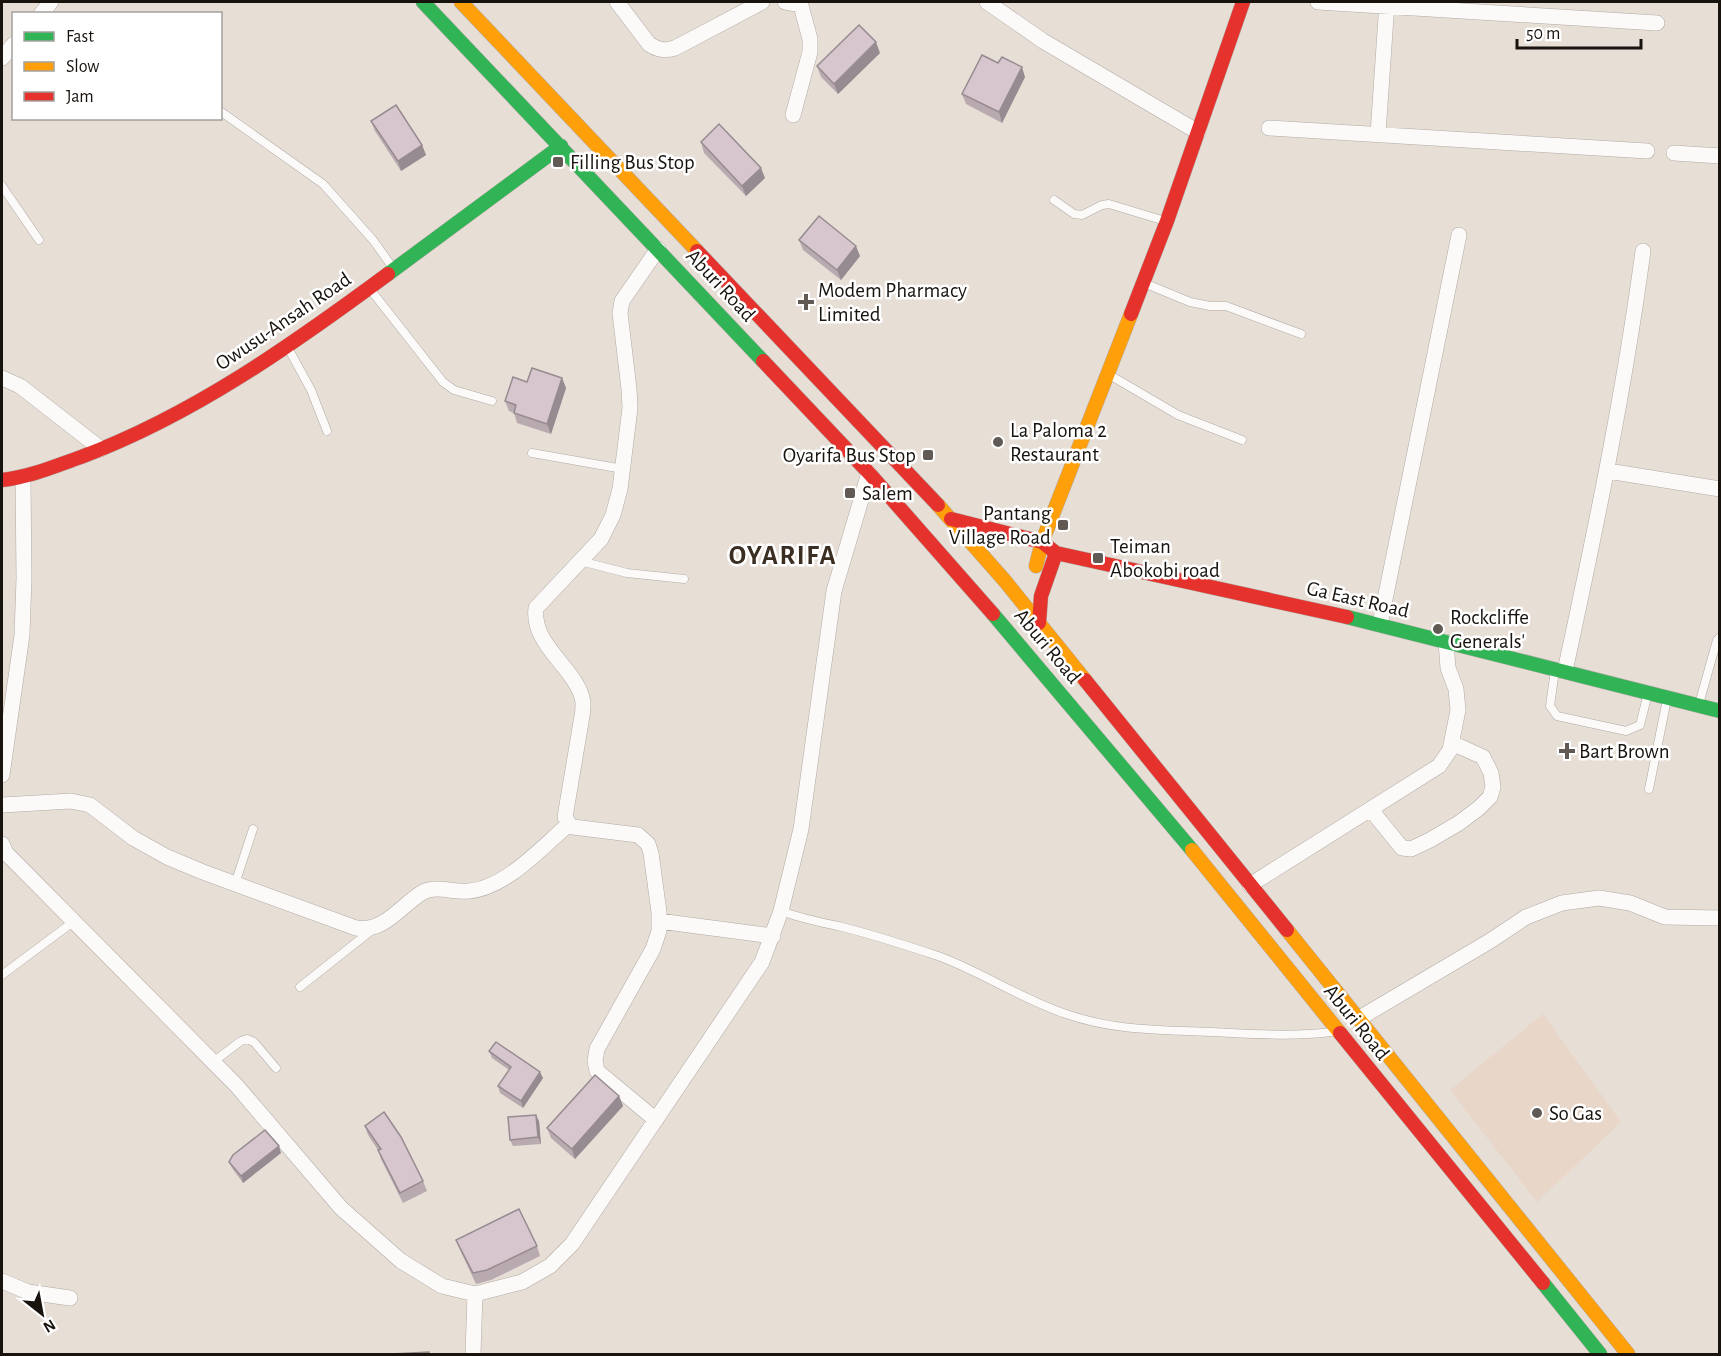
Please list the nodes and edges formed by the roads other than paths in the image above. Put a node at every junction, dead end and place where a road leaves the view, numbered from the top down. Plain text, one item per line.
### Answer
1 (423, 2) edge
2 (461, 2) edge
3 (617, 2) edge
4 (762, 2) edge
5 (987, 2) edge
6 (1243, 2) edge
7 (1318, 2) edge
8 (795, 3) edge
9 (1387, 4) edge
10 (1657, 23) dead end
11 (222, 112) edge
12 (793, 115) dead end
13 (1269, 128) dead end
14 (1198, 132) junction
15 (1378, 134) junction
16 (561, 146) junction
17 (1647, 151) dead end
18 (1674, 153) dead end
19 (1719, 156) edge
20 (2, 186) edge
21 (1054, 200) dead end
22 (1167, 221) junction
23 (1459, 235) dead end
24 (39, 240) dead end
25 (658, 249) junction
26 (1643, 251) dead end
27 (394, 270) junction
28 (1142, 283) junction
29 (369, 288) junction
30 (1301, 334) dead end
31 (287, 345) junction
32 (1107, 373) junction
33 (2, 378) edge
34 (492, 401) dead end
35 (327, 431) dead end
36 (1242, 440) dead end
37 (101, 449) junction
38 (532, 453) dead end
39 (623, 468) junction
40 (1608, 471) junction
41 (869, 473) junction
42 (23, 478) junction
43 (2, 480) edge
44 (1719, 489) edge
45 (951, 519) junction
46 (1042, 542) junction
47 (1056, 553) junction
48 (580, 561) junction
49 (1021, 574) junction
50 (684, 579) dead end
51 (964, 579) junction
52 (1039, 623) junction
53 (1380, 624) junction
54 (1719, 637) edge
55 (1446, 642) junction
56 (1560, 670) junction
57 (8, 689) edge
58 (1648, 693) junction
59 (1668, 698) junction
60 (1699, 706) junction
61 (1719, 711) edge
62 (1452, 743) junction
63 (2, 776) edge
64 (1649, 789) dead end
65 (2, 805) edge
66 (1371, 810) junction
67 (568, 824) junction
68 (253, 830) dead end
69 (2, 844) edge
70 (236, 884) junction
71 (1250, 885) junction
72 (781, 911) junction
73 (1719, 918) edge
74 (659, 921) junction
75 (73, 922) junction
76 (376, 927) junction
77 (772, 936) junction
78 (2, 975) edge
79 (300, 987) dead end
80 (1358, 1019) junction
81 (1338, 1031) junction
82 (213, 1062) junction
83 (276, 1068) dead end
84 (656, 1120) junction
85 (2, 1281) edge
86 (476, 1294) junction
87 (70, 1298) dead end
88 (473, 1354) edge
89 (1600, 1354) edge
90 (1628, 1354) edge

1 - 16 main road, Aburi Road
2 - 45 main road, Aburi Road
3 - 4 street
5 - 14 street
6 - 14 main road
7 - 9 street
8 - 12 street
9 - 10 street
9 - 15 street
11 - 27 lane
13 - 15 street
14 - 22 main road
15 - 17 street
16 - 25 main road, Aburi Road
16 - 27 main road, Owusu-Ansah Road
18 - 19 street
20 - 24 lane
21 - 22 lane
22 - 28 main road
23 - 53 street
25 - 39 street
25 - 41 main road, Aburi Road
26 - 40 street
27 - 29 main road, Owusu-Ansah Road
28 - 30 lane
28 - 32 main road
29 - 31 main road, Owusu-Ansah Road
29 - 34 lane
31 - 35 lane
31 - 37 main road, Owusu-Ansah Road
32 - 36 lane
32 - 46 main road
33 - 37 street
37 - 42 main road, Owusu-Ansah Road
38 - 39 lane
39 - 48 street
40 - 44 street
40 - 56 street
41 - 51 main road, Aburi Road
41 - 72 street
42 - 43 main road, Owusu-Ansah Road
42 - 57 street
45 - 46 main road
45 - 49 main road, Aburi Road
46 - 47 main road
46 - 49 main road
47 - 49 main road
47 - 52 main road
47 - 53 main road, Ga East Road
48 - 50 lane
48 - 67 street
49 - 51 main road
49 - 52 main road, Aburi Road
51 - 81 main road, Aburi Road
52 - 71 main road, Aburi Road
53 - 55 main road, Ga East Road
54 - 60 lane
55 - 56 main road, Ga East Road
55 - 62 street
56 - 58 main road, Ga East Road
56 - 58 lane
57 - 63 street
58 - 59 main road, Ga East Road
59 - 60 main road, Ga East Road
59 - 64 lane
60 - 61 main road, Ga East Road
62 - 66 street
62 - 66 street
65 - 70 street
66 - 71 street
67 - 74 street
67 - 76 street
68 - 70 lane
69 - 75 street
70 - 76 street
71 - 80 main road, Aburi Road
72 - 77 street
72 - 81 lane
73 - 80 street
74 - 77 street
74 - 84 street
75 - 78 lane
75 - 82 street
76 - 79 lane
77 - 84 street
80 - 90 main road, Aburi Road
81 - 89 main road, Aburi Road
82 - 83 lane
82 - 86 street
84 - 86 street
85 - 87 street
86 - 88 street

